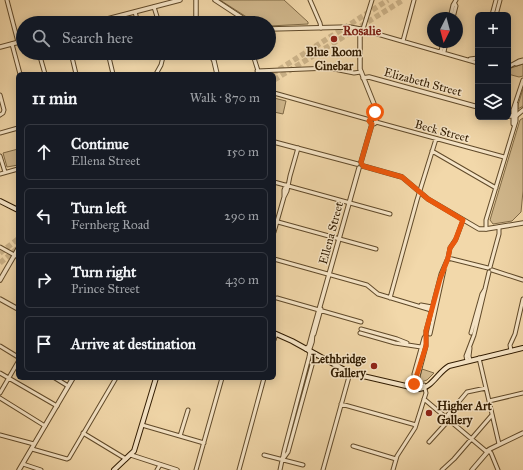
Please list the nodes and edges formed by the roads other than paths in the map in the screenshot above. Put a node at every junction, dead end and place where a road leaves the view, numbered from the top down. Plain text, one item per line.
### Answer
1 (7, 0) edge
2 (180, 0) edge
3 (196, 0) edge
4 (215, 0) edge
5 (310, 0) edge
6 (372, 0) edge
7 (414, 0) edge
8 (496, 0) edge
9 (500, 0) edge
10 (456, 2) edge
11 (154, 7) junction
12 (135, 12) junction
13 (451, 12) edge
14 (454, 12) edge
15 (493, 12) edge
16 (497, 12) edge
17 (120, 16) edge
18 (136, 16) edge
19 (157, 16) edge
20 (196, 16) edge
21 (236, 16) edge
22 (321, 28) junction
23 (276, 29) edge
24 (362, 29) junction
25 (16, 34) edge
26 (403, 41) junction
27 (16, 43) edge
28 (12, 44) junction
29 (0, 47) edge
30 (442, 48) edge
31 (444, 48) edge
32 (442, 52) junction
33 (475, 58) edge
34 (16, 59) edge
35 (468, 59) junction
36 (16, 60) edge
37 (41, 60) edge
38 (73, 60) edge
39 (110, 60) edge
40 (162, 60) edge
41 (214, 60) edge
42 (255, 60) edge
43 (523, 61) edge
44 (475, 62) edge
45 (511, 66) edge
46 (19, 72) edge
47 (44, 72) edge
48 (76, 72) edge
49 (113, 72) edge
50 (157, 72) edge
51 (217, 72) edge
52 (258, 72) edge
53 (361, 72) junction
54 (363, 78) junction
55 (523, 80) edge
56 (276, 94) edge
57 (0, 95) edge
58 (475, 106) edge
59 (523, 110) edge
60 (0, 115) edge
61 (511, 115) edge
62 (515, 115) junction
63 (373, 121) junction
64 (16, 129) edge
65 (0, 133) edge
66 (436, 138) junction
67 (276, 142) edge
68 (298, 148) junction
69 (432, 151) junction
70 (0, 156) edge
71 (504, 157) junction
72 (362, 164) junction
73 (358, 166) junction
74 (16, 169) edge
75 (4, 172) junction
76 (0, 174) edge
77 (276, 183) edge
78 (287, 186) junction
79 (496, 188) junction
80 (419, 192) junction
81 (0, 201) edge
82 (349, 203) junction
83 (16, 209) edge
84 (390, 214) dead end
85 (463, 220) junction
86 (278, 222) junction
87 (523, 223) edge
88 (276, 227) edge
89 (499, 227) junction
90 (486, 229) junction
91 (340, 239) junction
92 (0, 247) edge
93 (376, 249) dead end
94 (16, 256) edge
95 (448, 258) junction
96 (276, 260) edge
97 (445, 266) junction
98 (490, 269) junction
99 (330, 274) junction
100 (523, 278) edge
101 (0, 280) edge
102 (485, 289) junction
103 (277, 298) dead end
104 (390, 298) junction
105 (0, 299) edge
106 (523, 299) edge
107 (437, 305) junction
108 (16, 308) edge
109 (320, 310) junction
110 (431, 311) junction
111 (435, 314) junction
112 (360, 322) dead end
113 (313, 331) junction
114 (360, 331) dead end
115 (471, 333) dead end
116 (276, 334) edge
117 (430, 334) dead end
118 (426, 336) junction
119 (312, 341) junction
120 (0, 346) edge
121 (421, 347) junction
122 (523, 348) edge
123 (308, 350) junction
124 (511, 350) junction
125 (315, 354) junction
126 (16, 356) edge
127 (479, 358) junction
128 (468, 361) junction
129 (16, 366) edge
130 (0, 373) edge
131 (350, 373) junction
132 (418, 376) junction
133 (9, 378) junction
134 (58, 380) edge
135 (72, 380) edge
136 (115, 380) edge
137 (155, 380) edge
138 (221, 380) edge
139 (263, 380) edge
140 (415, 382) junction
141 (68, 386) junction
142 (419, 387) junction
143 (301, 388) junction
144 (486, 388) junction
145 (305, 389) junction
146 (0, 392) edge
147 (523, 393) edge
148 (0, 398) edge
149 (424, 398) junction
150 (489, 401) junction
151 (341, 404) junction
152 (57, 406) junction
153 (188, 410) dead end
154 (492, 415) junction
155 (447, 418) junction
156 (142, 425) junction
157 (416, 425) junction
158 (45, 426) junction
159 (292, 428) junction
160 (83, 433) junction
161 (523, 433) edge
162 (0, 435) edge
163 (180, 436) junction
164 (472, 439) junction
165 (430, 442) dead end
166 (204, 443) junction
167 (34, 444) junction
168 (499, 444) junction
169 (353, 446) dead end
170 (32, 449) junction
171 (488, 451) junction
172 (131, 455) junction
173 (264, 455) dead end
174 (396, 458) junction
175 (127, 459) junction
176 (283, 459) junction
177 (23, 464) junction
178 (160, 465) junction
179 (303, 465) dead end
180 (19, 470) edge
181 (42, 470) edge
182 (114, 470) edge
183 (157, 470) edge
184 (177, 470) edge
185 (196, 470) edge
186 (239, 470) edge
187 (280, 470) edge
188 (323, 470) edge
189 (393, 470) edge
190 (442, 470) edge
191 (472, 470) edge
192 (498, 470) edge

1 - 25 street
2 - 11 street
3 - 20 street
4 - 21 street
5 - 22 street
6 - 24 street
7 - 26 street
8 - 15 street
9 - 16 street
10 - 13 street
10 - 14 street
11 - 12 street
11 - 19 street
12 - 17 street
12 - 18 street
22 - 23 street
22 - 24 street
24 - 26 street
24 - 53 street
26 - 32 street
27 - 28 street
28 - 29 street
28 - 34 street
30 - 32 street
31 - 32 street
32 - 35 street
33 - 35 street
35 - 44 street
36 - 46 street
37 - 47 street
38 - 48 street
39 - 49 street
40 - 50 street
41 - 51 street
42 - 52 street
43 - 45 street
52 - 53 street
53 - 54 street
54 - 58 street, Elizabeth Street
54 - 63 street
55 - 62 street
56 - 63 street, Beck Street
57 - 60 street
59 - 62 street
61 - 62 street
62 - 71 street
63 - 66 street, Beck Street
63 - 72 street
64 - 65 street
66 - 69 street
66 - 71 street, Beck Street
67 - 68 street
68 - 73 street
68 - 78 street
69 - 79 street
69 - 80 street
70 - 75 street
71 - 79 street
72 - 73 street
72 - 80 street
73 - 82 street, Ellena Street
74 - 75 street
75 - 76 street
77 - 78 street
78 - 82 street
78 - 86 street
79 - 90 street
80 - 85 street
80 - 104 street
81 - 83 main road
82 - 84 street
82 - 91 street, Ellena Street
85 - 90 street
85 - 95 street
86 - 88 street
86 - 91 street
87 - 89 street
89 - 90 street
89 - 98 street
91 - 93 street
91 - 99 street, Ellena Street
92 - 94 street
94 - 101 street
95 - 97 street
95 - 98 street
96 - 99 street
97 - 107 street
97 - 110 street
98 - 100 street
98 - 102 street
99 - 104 street
99 - 109 street, Ellena Street
102 - 115 street
102 - 128 street
103 - 109 street
104 - 110 street
105 - 108 street
106 - 124 street
107 - 110 street
107 - 111 street
109 - 112 street
109 - 113 street, Ellena Street
109 - 119 street, Ellena Street
110 - 111 street
110 - 118 street
111 - 117 street
113 - 119 street, Ellena Street
113 - 123 street, Ellena Street
114 - 121 street
116 - 123 main road
118 - 121 street
118 - 132 street
119 - 123 street, Ellena Street
120 - 126 street
121 - 140 street
122 - 124 main road
123 - 125 main road
123 - 143 street
124 - 127 main road
125 - 131 main road
125 - 145 street
127 - 128 main road
127 - 144 street
128 - 142 main road
129 - 133 street
130 - 133 street
131 - 142 main road
131 - 151 street
132 - 140 street
132 - 142 street
133 - 146 street
133 - 152 street
134 - 141 street
135 - 141 street
136 - 160 street
137 - 156 main road
138 - 166 street
139 - 186 street
140 - 142 street
141 - 152 street
142 - 149 street
143 - 145 street
143 - 159 street
144 - 150 street
144 - 155 street
145 - 159 street
147 - 150 street
148 - 158 street
149 - 155 street
149 - 157 street
150 - 154 street
151 - 157 street
151 - 188 street
152 - 158 street
153 - 163 street
154 - 164 street
154 - 168 street
155 - 164 street
155 - 165 street
156 - 163 street
156 - 172 main road
157 - 174 street
158 - 167 street
159 - 176 street
160 - 170 street
160 - 175 street
161 - 168 street
162 - 167 street
163 - 166 street
164 - 171 street
164 - 190 street
166 - 185 street
167 - 170 street
168 - 171 street
169 - 174 street
170 - 177 street
171 - 191 street
171 - 192 street
172 - 175 main road
172 - 178 street
173 - 176 street
174 - 189 street
175 - 182 main road
176 - 179 street
176 - 187 street
177 - 180 street
177 - 181 street
178 - 183 street
178 - 184 street

